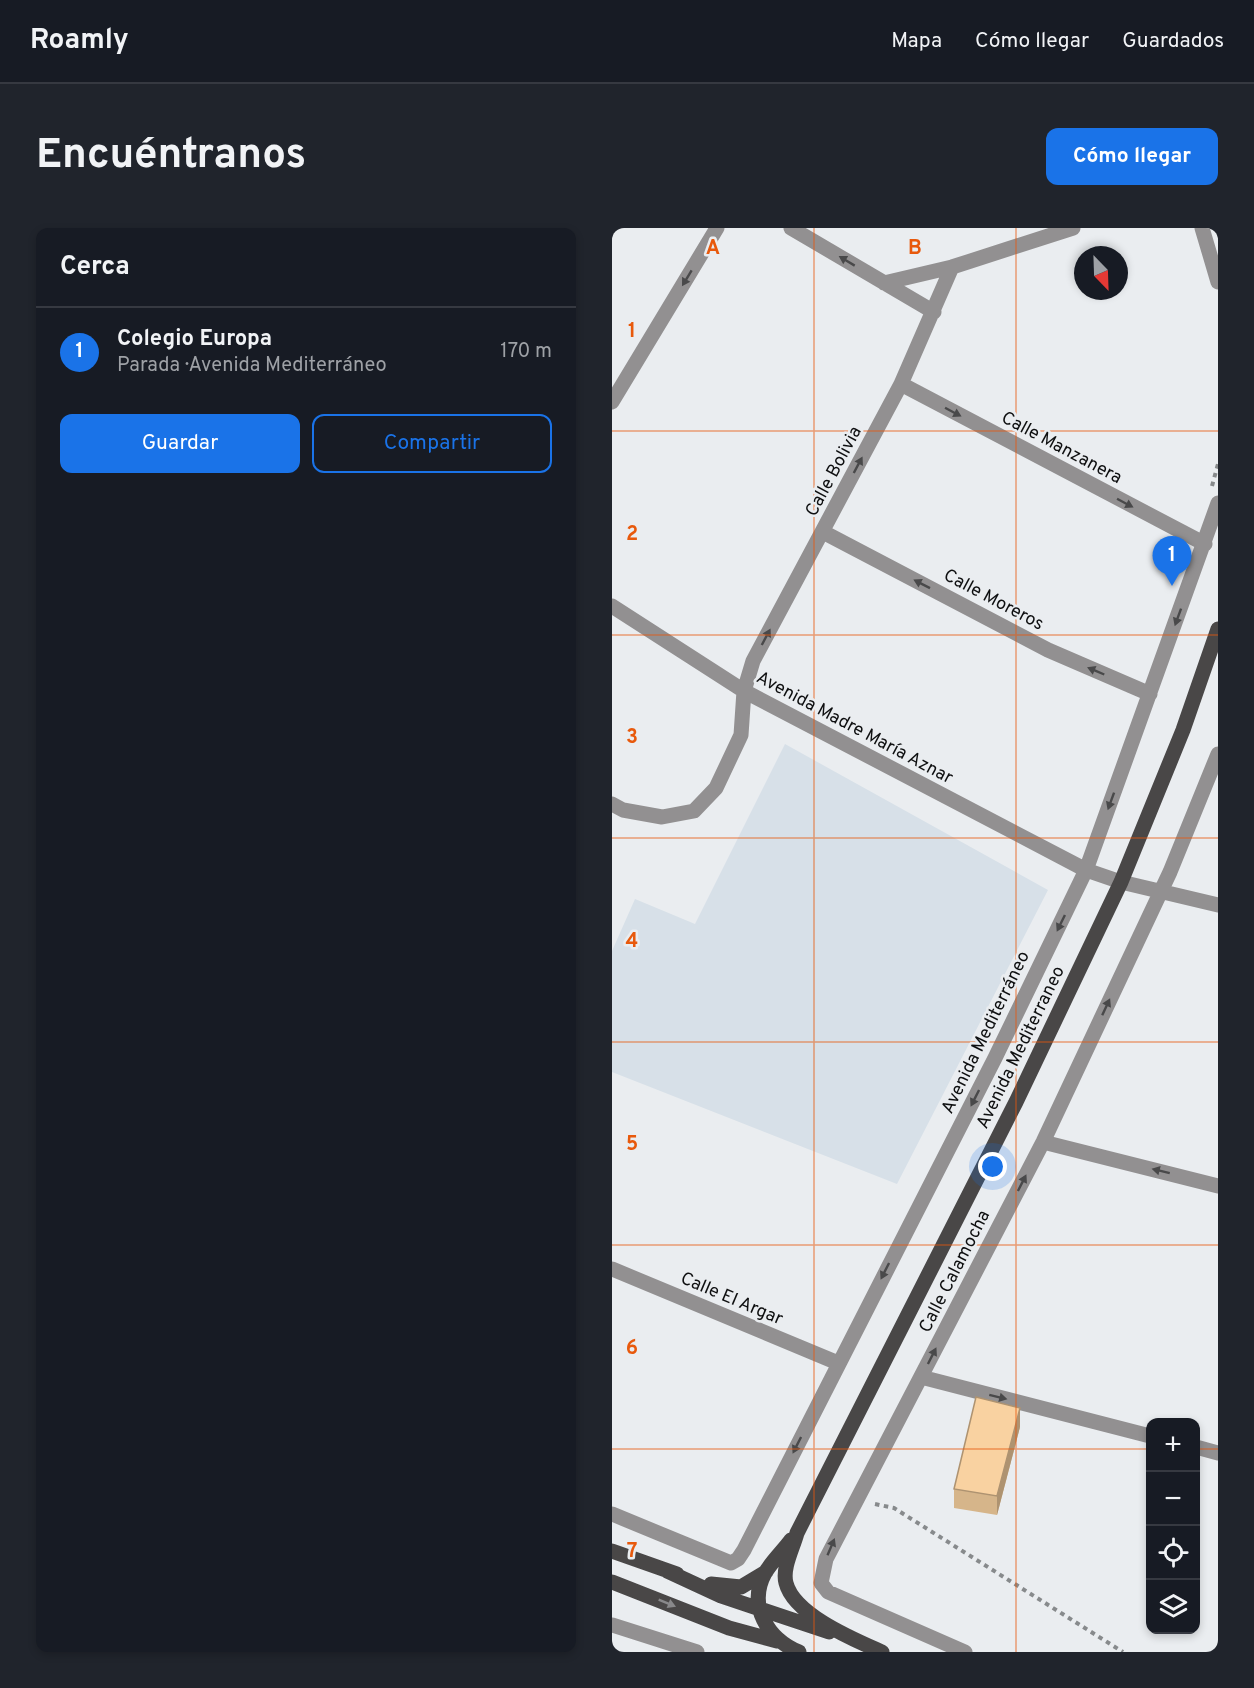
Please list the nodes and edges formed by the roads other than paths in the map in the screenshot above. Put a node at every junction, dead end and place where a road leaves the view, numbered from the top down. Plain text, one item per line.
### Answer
1 (717, 228) edge
2 (791, 228) edge
3 (1072, 228) edge
4 (1202, 228) edge
5 (951, 267) junction
6 (1218, 282) edge
7 (884, 283) junction
8 (934, 312) junction
9 (901, 384) junction
10 (612, 402) edge
11 (1218, 503) edge
12 (823, 532) junction
13 (1204, 544) junction
14 (612, 606) edge
15 (1218, 629) edge
16 (744, 691) junction
17 (1150, 694) junction
18 (1218, 754) edge
19 (612, 804) edge
20 (1086, 870) junction
21 (1121, 882) junction
22 (1160, 891) junction
23 (1218, 905) edge
24 (1043, 1142) junction
25 (1218, 1186) edge
26 (612, 1269) edge
27 (838, 1363) junction
28 (921, 1377) junction
29 (1146, 1435) edge
30 (1200, 1448) edge
31 (1218, 1453) edge
32 (612, 1514) edge
33 (797, 1533) junction
34 (612, 1551) edge
35 (667, 1571) junction
36 (766, 1572) junction
37 (612, 1582) edge
38 (760, 1608) junction
39 (612, 1625) edge
40 (855, 1640) junction
41 (777, 1641) junction
42 (697, 1652) edge
43 (799, 1652) edge
44 (882, 1652) edge
45 (965, 1652) edge

1 -> 10 street
7 -> 2 street
3 - 5 street
4 - 6 street
5 - 7 street
5 - 8 street, Calle Bolivia
7 - 8 street
8 - 9 street, Calle Bolivia
12 -> 9 street, Calle Bolivia
9 -> 13 street, Calle Manzanera
11 - 13 street, Avenida Mediterráneo
16 -> 12 street, Calle Bolivia
17 -> 12 street, Calle Moreros
13 -> 17 street, Avenida Mediterráneo
14 - 16 street, Avenida Madre María Aznar
15 - 21 main road, Avenida Mediterraneo
16 - 19 street, Calle Bolivia
16 - 20 street, Avenida Madre María Aznar
17 -> 20 street, Avenida Mediterráneo
18 - 22 street
20 - 21 street, Avenida Madre María Aznar
20 -> 27 street, Avenida Mediterráneo
21 - 22 street, Avenida Madre María Aznar
21 - 33 main road, Avenida Mediterraneo
22 - 23 street, Avenida Madre María Aznar
24 -> 22 street, Calle Calamocha
25 -> 24 street
28 -> 24 street, Calle Calamocha
26 - 27 street, Calle El Argar
27 -> 32 street, Avenida Mediterráneo
28 -> 29 street
45 -> 28 street, Calle Calamocha
30 - 31 street
33 - 36 main road
33 - 40 main road
34 - 35 main road
35 - 36 main road
35 - 38 main road
36 - 38 main road
37 -> 41 main road
38 - 40 main road
38 - 41 main road
39 - 42 street
40 - 44 main road
41 - 43 main road

